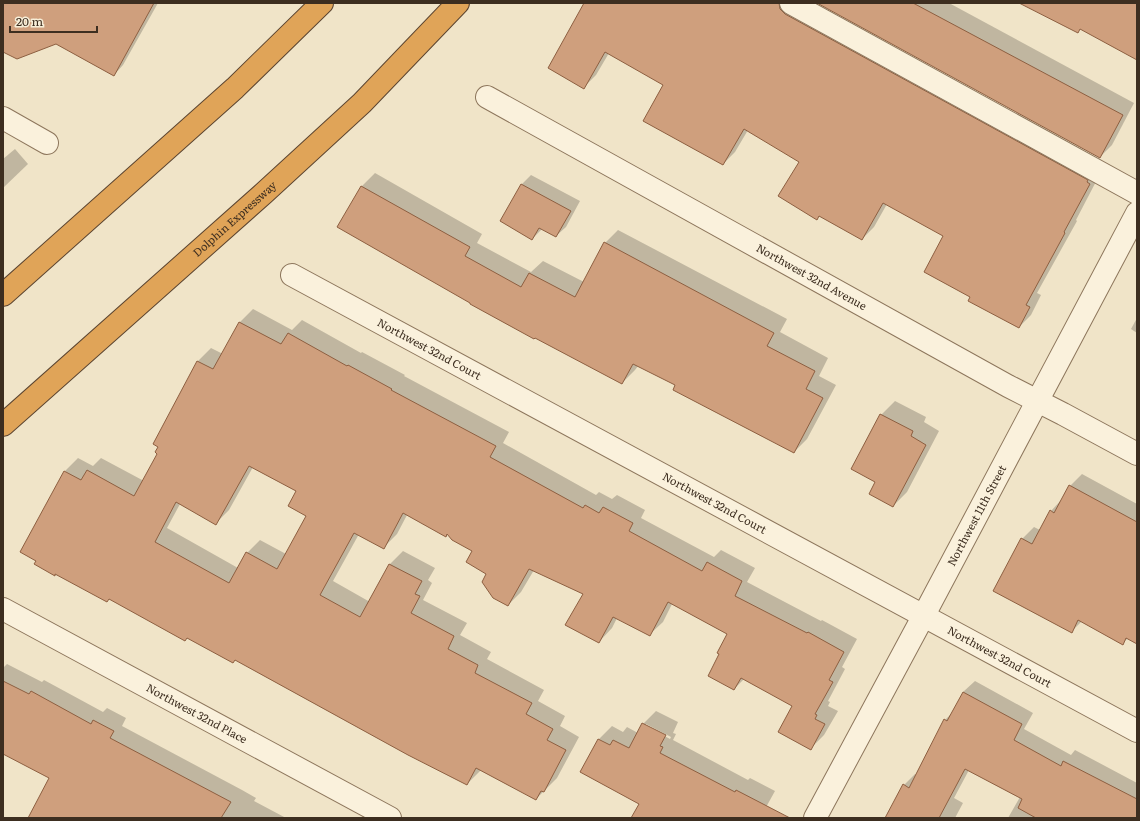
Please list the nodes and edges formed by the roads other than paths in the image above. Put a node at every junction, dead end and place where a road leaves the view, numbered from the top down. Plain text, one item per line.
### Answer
1 (322, 3) edge
2 (458, 3) edge
3 (791, 3) edge
4 (487, 97) dead end
5 (3, 118) edge
6 (47, 143) dead end
7 (1137, 193) edge
8 (1137, 213) edge
9 (292, 275) dead end
10 (3, 295) edge
11 (1038, 401) junction
12 (3, 425) edge
13 (1137, 454) edge
14 (3, 609) edge
15 (924, 615) junction
16 (1137, 730) edge
17 (390, 818) edge
18 (815, 818) edge

1 - 10 highway
2 - 12 highway, Dolphin Expressway
3 - 7 street
4 - 11 street, Northwest 32nd Avenue
5 - 6 street
8 - 11 street, Northwest 11th Street
9 - 15 street, Northwest 32nd Court
11 - 13 street, Northwest 32nd Avenue
11 - 15 street, Northwest 11th Street
14 - 17 street, Northwest 32nd Place
15 - 16 street, Northwest 32nd Court
15 - 18 street, Northwest 11th Street

